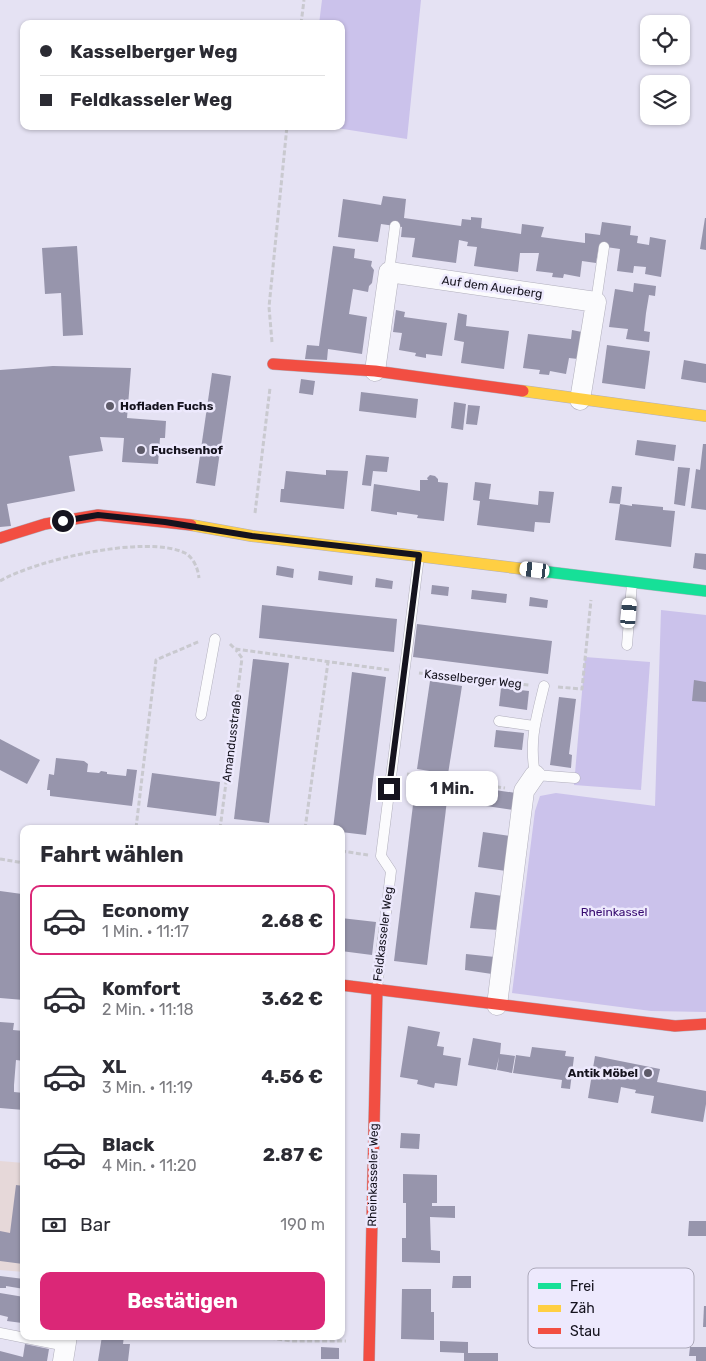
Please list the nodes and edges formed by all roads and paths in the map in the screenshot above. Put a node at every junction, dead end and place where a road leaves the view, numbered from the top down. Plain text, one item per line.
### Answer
1 (304, 0) edge
2 (302, 20) edge
3 (287, 130) edge
4 (395, 226) dead end
5 (604, 247) dead end
6 (389, 272) junction
7 (596, 302) junction
8 (273, 364) junction
9 (375, 371) junction
10 (580, 400) junction
11 (706, 416) edge
12 (252, 536) junction
13 (0, 538) edge
14 (419, 555) junction
15 (593, 577) junction
16 (199, 578) dead end
17 (0, 581) edge
18 (632, 582) junction
19 (706, 591) edge
20 (210, 639) joint
21 (227, 639) dead end
22 (627, 645) dead end
23 (236, 649) junction
24 (328, 662) junction
25 (403, 672) junction
26 (544, 686) junction
27 (201, 715) dead end
28 (499, 721) dead end
29 (534, 726) junction
30 (392, 772) junction
31 (575, 778) dead end
32 (529, 783) junction
33 (135, 825) edge
34 (221, 825) edge
35 (307, 825) edge
36 (345, 852) edge
37 (381, 856) junction
38 (0, 859) edge
39 (20, 862) edge
40 (345, 985) edge
41 (377, 989) junction
42 (497, 1005) junction
43 (706, 1024) edge
44 (0, 1333) edge
45 (20, 1338) edge
46 (30, 1340) edge
47 (284, 1340) edge
48 (370, 1341) junction
49 (65, 1348) edge
50 (369, 1361) edge

1 - 2 path
3 - 8 path
4 - 6 lane
5 - 7 lane
6 - 7 street, Auf dem Auerberg
6 - 9 street
7 - 10 street
8 - 9 street
8 - 12 path
9 - 10 street
10 - 11 street
12 - 13 street
12 - 14 street
14 - 15 street
14 - 25 lane
15 - 18 street
15 - 26 path, Kasselberger Weg
16 - 17 path
18 - 19 street
18 - 22 lane
20 - 27 lane
20 - 33 path
21 - 23 path
23 - 24 path, Kasselberger Weg
23 - 34 path, Amandusstraße
24 - 25 path, Kasselberger Weg
24 - 35 path
25 - 26 path, Kasselberger Weg
25 - 30 lane
26 - 29 lane
28 - 29 lane
29 - 32 lane
30 - 32 path
30 - 37 lane
31 - 32 lane
32 - 42 street
36 - 37 path
37 - 41 lane, Feldkasseler Weg
38 - 39 path
40 - 41 street, Feldkasseler Weg
41 - 42 street, Feldkasseler Weg
41 - 48 street, Rheinkasseler Weg
42 - 43 street, Feldkasseler Weg
44 - 45 lane
46 - 49 lane
47 - 48 path
48 - 50 street, Rheinkasseler Weg

